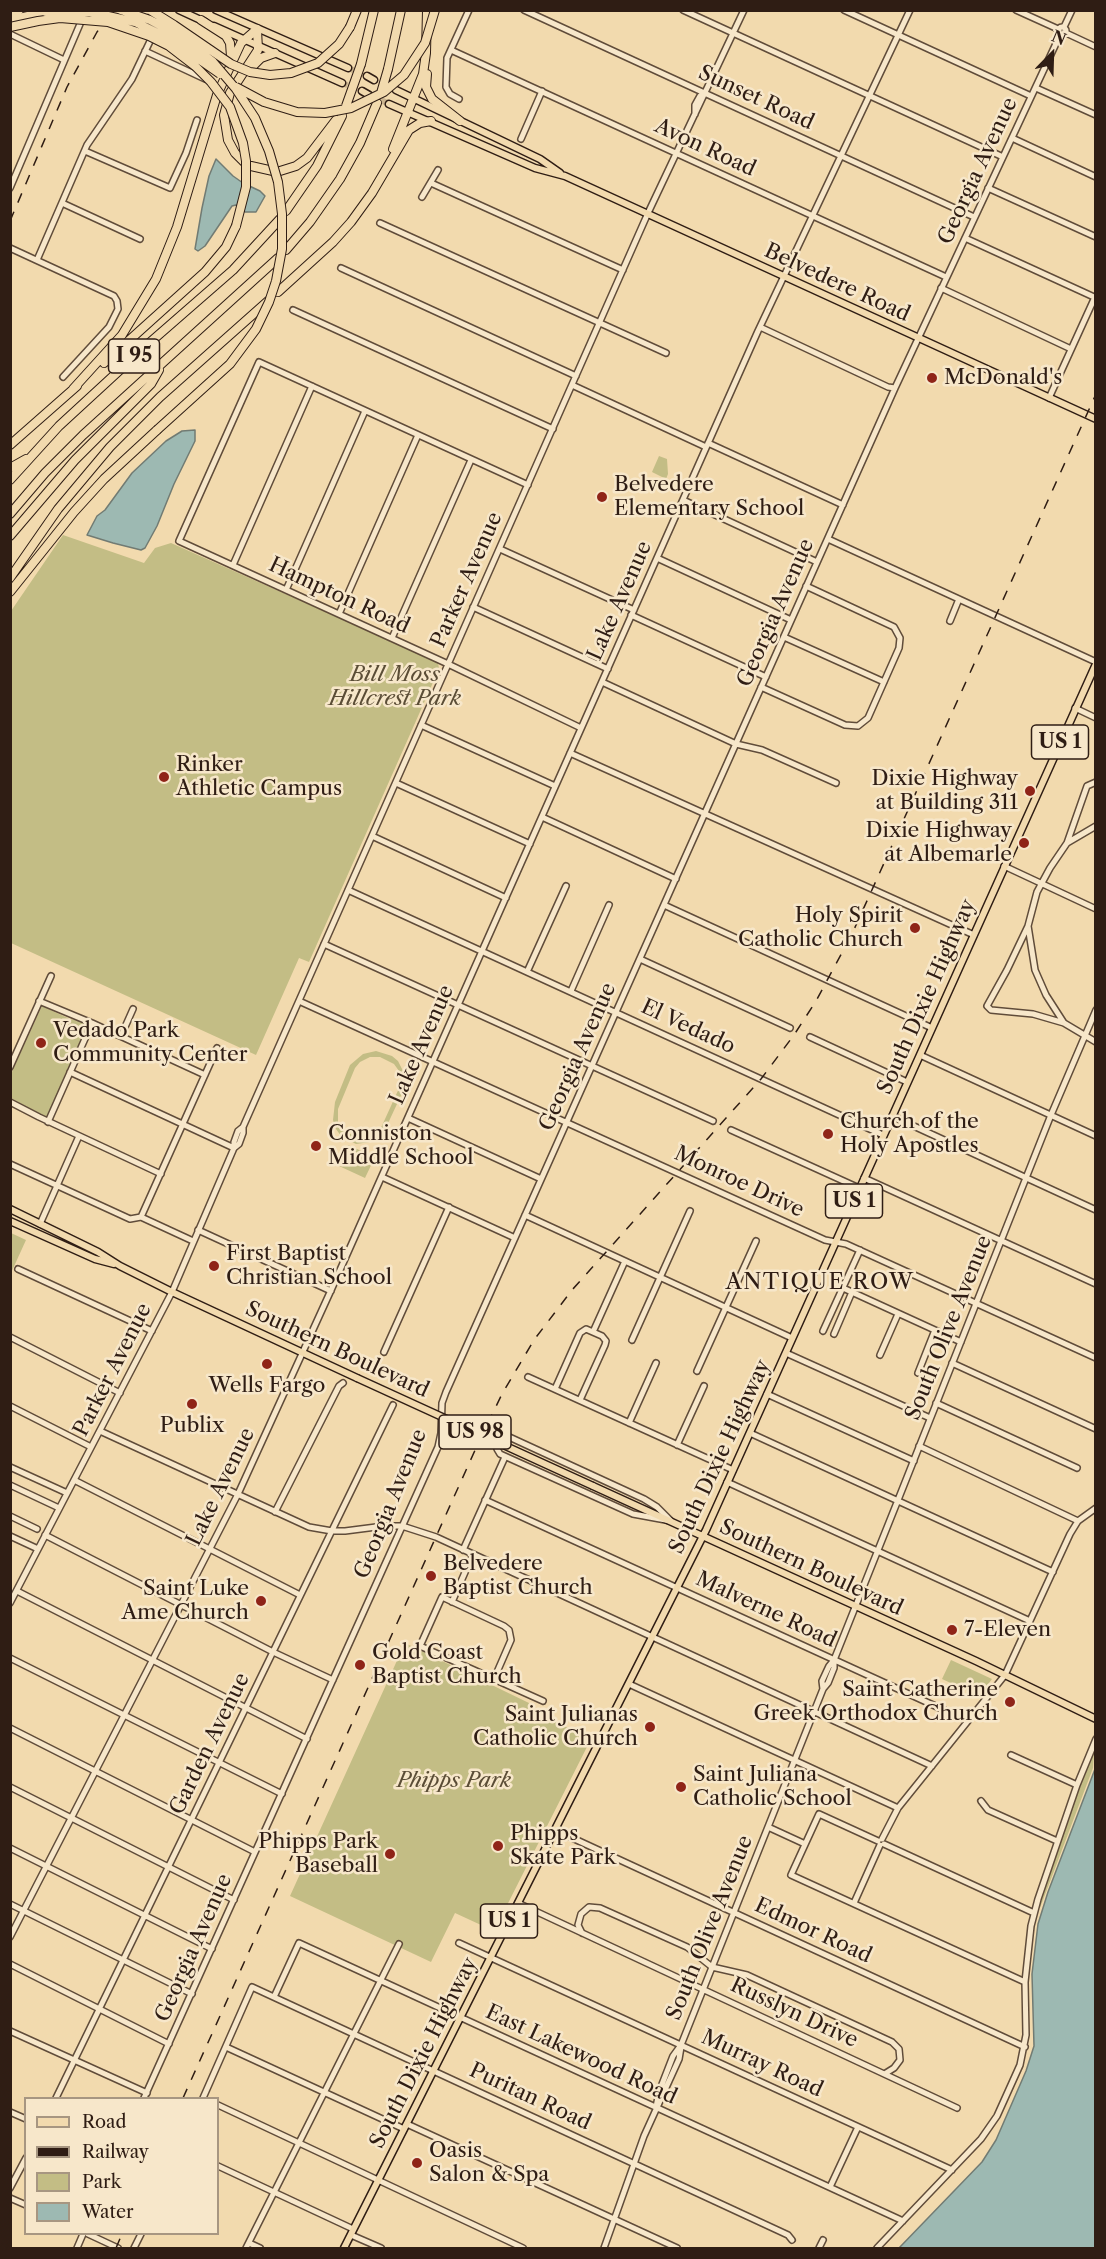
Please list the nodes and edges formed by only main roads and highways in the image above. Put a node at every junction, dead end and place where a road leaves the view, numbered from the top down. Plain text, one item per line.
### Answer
1 (18, 10) edge
2 (121, 10) edge
3 (150, 10) edge
4 (179, 10) edge
5 (216, 10) edge
6 (357, 10) edge
7 (374, 10) edge
8 (401, 10) edge
9 (427, 10) edge
10 (435, 10) edge
11 (10, 13) edge
12 (10, 20) edge
13 (201, 20) junction
14 (10, 27) edge
15 (257, 29) junction
16 (244, 39) junction
17 (259, 46) junction
18 (275, 53) junction
19 (426, 60) junction
20 (231, 62) junction
21 (348, 68) tunnel mouth
22 (342, 82) tunnel mouth
23 (396, 90) dead end
24 (362, 91) tunnel mouth
25 (230, 93) junction
26 (381, 93) dead end
27 (369, 95) tunnel mouth
28 (414, 98) junction
29 (377, 103) dead end
30 (389, 104) tunnel mouth
31 (343, 111) junction
32 (409, 112) junction
33 (460, 121) junction
34 (431, 122) junction
35 (566, 176) junction
36 (380, 178) junction
37 (286, 211) dead end
38 (280, 219) dead end
39 (286, 250) dead end
40 (278, 258) dead end
41 (278, 292) dead end
42 (268, 301) dead end
43 (162, 364) junction
44 (73, 389) junction
45 (1095, 420) edge
46 (10, 445) edge
47 (32, 456) junction
48 (10, 468) edge
49 (10, 480) edge
50 (10, 514) edge
51 (10, 536) edge
52 (10, 579) edge
53 (10, 592) edge
54 (1095, 663) edge
55 (10, 1209) edge
56 (11, 1221) edge
57 (40, 1224) junction
58 (120, 1266) junction
59 (703, 1536) junction
60 (1095, 1719) edge
61 (344, 2248) edge

1 - 11 highway
2 - 53 highway, bridge
3 - 6 highway, bridge
4 - 13 main road
5 - 15 main road
7 - 31 highway, bridge
8 - 26 highway, bridge
9 - 19 highway
10 - 12 highway, bridge
13 - 16 main road
13 - 20 highway
14 - 44 highway, bridge
15 - 16 highway
15 - 17 highway
15 - 21 main road
16 - 17 main road
16 - 20 highway
17 - 18 main road
17 - 25 highway
18 - 22 main road
18 - 25 highway
19 - 28 highway
19 - 33 highway
20 - 44 highway
23 - 28 main road, Belvedere Road
24 - 27 main road
25 - 31 highway
28 - 32 highway
28 - 33 main road, Belvedere Road
29 - 39 highway
30 - 32 main road, Belvedere Road
31 - 37 highway
32 - 34 main road, Belvedere Road
32 - 36 highway
33 - 35 main road, Belvedere Road
34 - 35 main road, Belvedere Road
34 - 36 highway
35 - 45 main road, Belvedere Road
36 - 41 highway
38 - 47 highway, I 95
40 - 43 highway, I 95
42 - 52 highway
43 - 50 highway, I 95
43 - 51 highway
44 - 46 highway
47 - 48 highway
47 - 49 highway, I 95
54 - 59 main road, South Dixie Highway / US 1
55 - 57 main road, Southern Boulevard / US 98
56 - 57 main road
56 - 58 main road, Southern Boulevard / US 98
57 - 58 main road, Southern Boulevard / US 98
58 - 59 main road, Southern Boulevard / US 98, bridge
59 - 60 main road, Southern Boulevard / US 98
59 - 61 main road, South Dixie Highway / US 1

